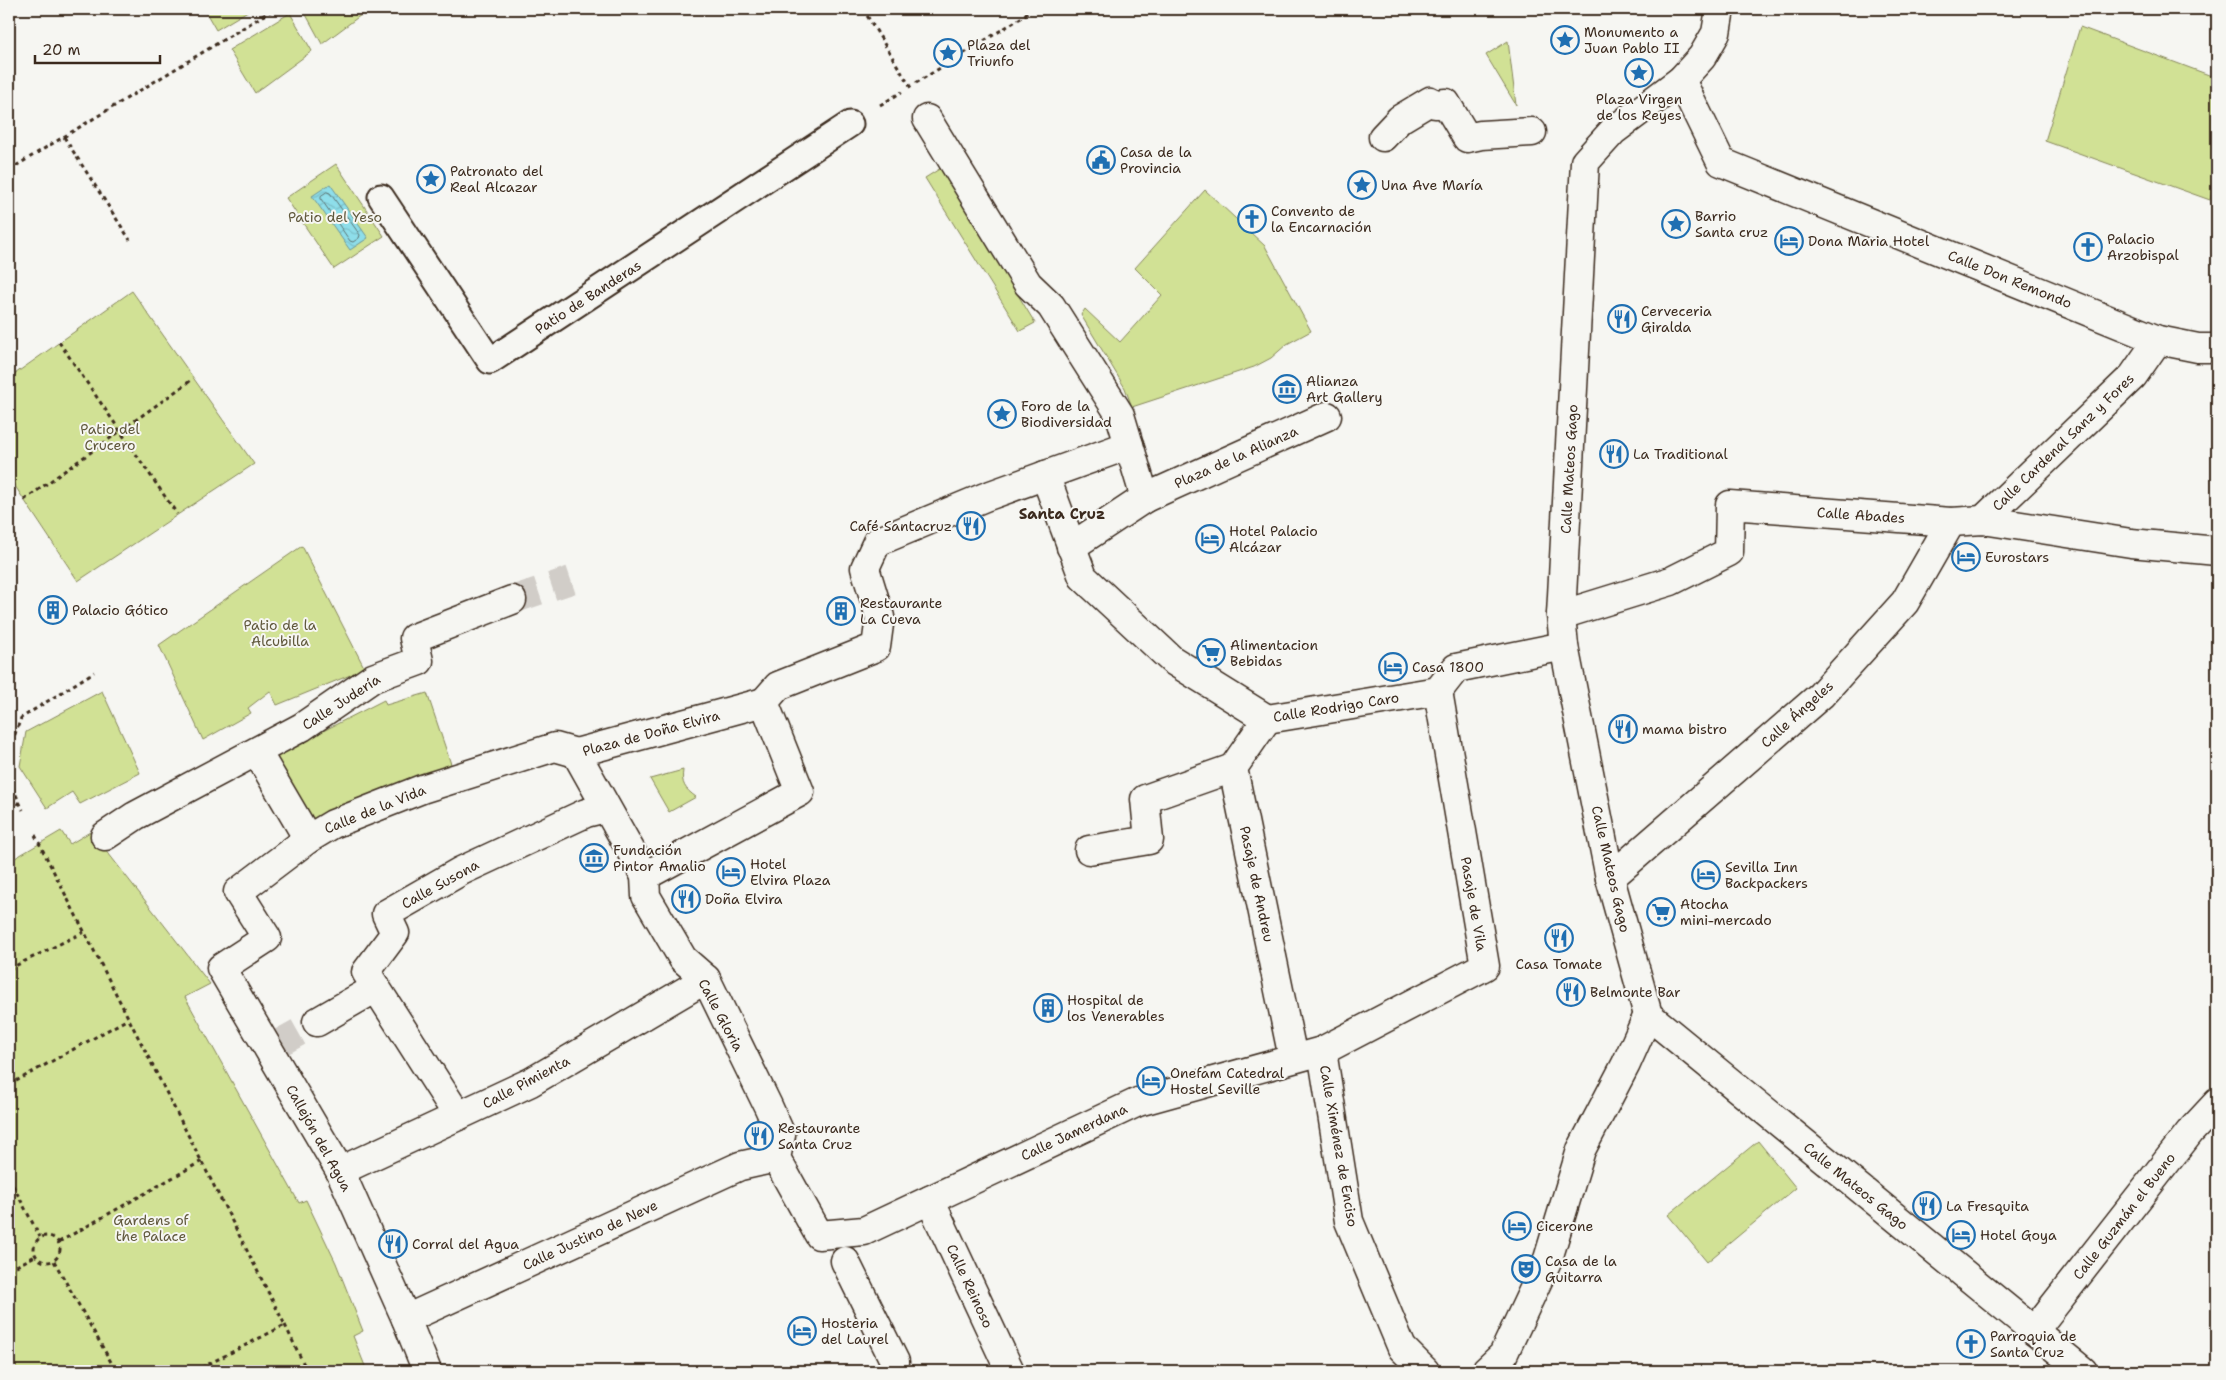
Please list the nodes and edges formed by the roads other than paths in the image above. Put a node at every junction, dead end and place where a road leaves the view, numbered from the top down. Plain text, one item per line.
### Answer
1 (1720, 9) edge
2 (1681, 80) junction
3 (927, 119) road end
4 (850, 124) dead end
5 (1532, 132) dead end
6 (1383, 137) dead end
7 (382, 197) dead end
8 (2158, 340) junction
9 (2217, 348) edge
10 (1327, 416) dead end
11 (1129, 445) junction
12 (1044, 476) junction
13 (1145, 498) junction
14 (1983, 520) junction
15 (1952, 522) junction
16 (1071, 547) junction
17 (2217, 551) edge
18 (512, 600) tunnel mouth
19 (1561, 615) junction
20 (1564, 646) junction
21 (1438, 691) junction
22 (764, 702) junction
23 (1267, 719) junction
24 (257, 752) junction
25 (576, 753) junction
26 (1233, 768) junction
27 (606, 808) junction
28 (105, 836) dead end
29 (308, 839) junction
30 (1088, 850) dead end
31 (645, 876) junction
32 (1610, 878) junction
33 (221, 968) joint
34 (706, 979) junction
35 (376, 988) junction
36 (1648, 1015) junction
37 (317, 1022) tunnel mouth
38 (1322, 1051) junction
39 (1293, 1058) junction
40 (2217, 1103) edge
41 (458, 1116) junction
42 (776, 1158) junction
43 (340, 1171) junction
44 (930, 1200) junction
45 (845, 1261) dead end
46 (406, 1319) junction
47 (2034, 1331) junction
48 (895, 1362) dead end
49 (427, 1371) edge
50 (1010, 1371) edge
51 (1425, 1371) edge
52 (1486, 1371) edge
53 (2084, 1371) edge

1 - 2 street
2 - 8 street, Calle Don Remondo
2 - 19 street, Calle Mateos Gago
3 - 11 street
4 - 7 lane, Patio de Banderas
5 - 6 street
8 - 9 street, Calle Don Remondo
8 - 14 street, Calle Cardenal Sanz y Fores
10 - 13 street, Plaza de la Alianza
11 - 12 street
11 - 13 street
12 - 16 street
12 - 22 street
13 - 16 street, Plaza de la Alianza
14 - 15 street, Calle Abades
14 - 17 street, Calle Abades
15 - 19 street, Calle Abades
15 - 32 street, Calle Ángeles
16 - 23 street, Calle Rodrigo Caro
18 - 24 street, Calle Judería
19 - 20 street, Calle Mateos Gago
20 - 21 street
20 - 32 street, Calle Mateos Gago
21 - 23 street, Calle Rodrigo Caro
21 - 38 street, Pasaje de Vila
22 - 25 street, Plaza de Doña Elvira
22 - 31 street
23 - 26 street
24 - 28 street, Calle Judería
24 - 29 street
25 - 27 street, Plaza de Doña Elvira
25 - 29 street, Calle de la Vida
26 - 30 street
26 - 39 street, Pasaje de Andreu
27 - 31 street, Plaza de Doña Elvira
27 - 35 street, Calle Susona
29 - 33 street, Calle de la Vida
31 - 34 street, Calle Gloria
32 - 36 street, Calle Mateos Gago
33 - 43 street, Callejón del Agua
34 - 41 street, Calle Pimienta
34 - 42 street, Calle Gloria
35 - 37 street
35 - 41 street, Calle Susona
36 - 47 street, Calle Mateos Gago
36 - 52 street
38 - 39 street, Calle Jamerdana
38 - 51 street, Calle Ximénez de Enciso
39 - 44 street, Calle Jamerdana
40 - 47 street, Calle Guzmán el Bueno
41 - 43 street, Calle Pimienta
42 - 44 street, Calle Jamerdana
42 - 46 street, Calle Justino de Neve
43 - 46 street, Callejón del Agua
44 - 50 street, Calle Reinoso
45 - 48 street
46 - 49 street, Callejón del Agua
47 - 53 street, Calle Mateos Gago

